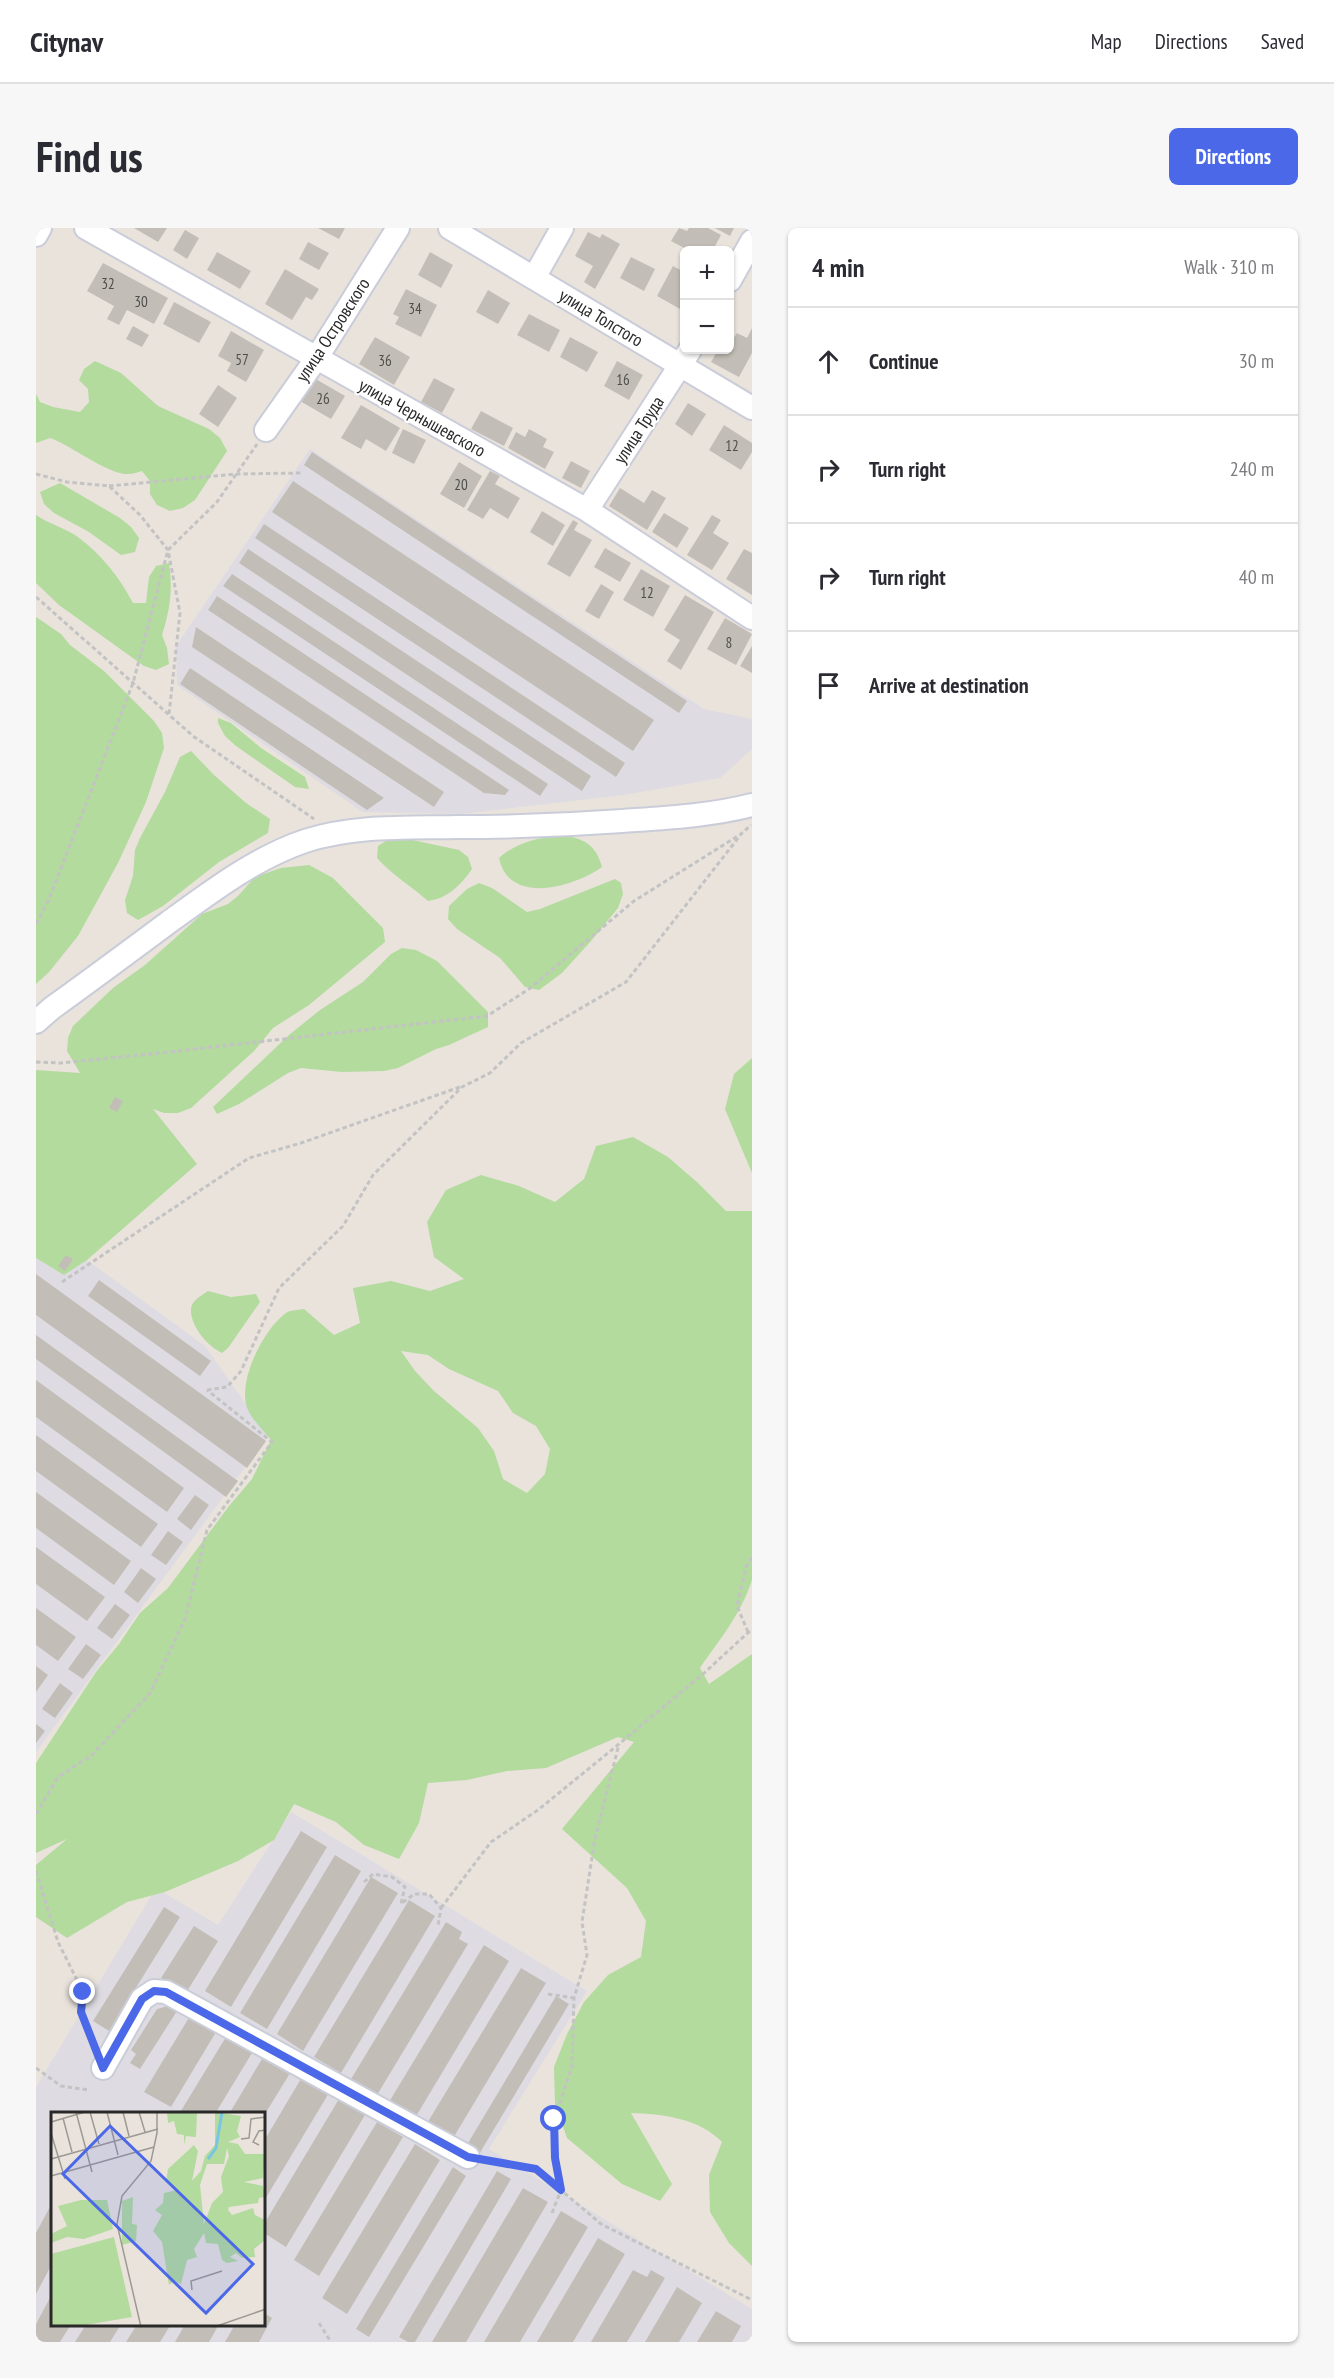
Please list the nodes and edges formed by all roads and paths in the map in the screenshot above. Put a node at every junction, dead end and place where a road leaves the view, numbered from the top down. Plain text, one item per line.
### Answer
1 (40, 228) edge
2 (86, 228) edge
3 (398, 228) edge
4 (450, 228) edge
5 (562, 228) edge
6 (36, 235) edge
7 (752, 241) edge
8 (734, 272) edge
9 (534, 278) junction
10 (686, 357) edge
11 (316, 359) junction
12 (752, 408) edge
13 (266, 430) joint
14 (302, 473) dead end
15 (36, 474) edge
16 (236, 474) junction
17 (109, 486) junction
18 (587, 510) junction
19 (168, 550) junction
20 (36, 597) edge
21 (752, 618) edge
22 (133, 683) junction
23 (169, 714) junction
24 (752, 805) edge
25 (752, 824) edge
26 (752, 829) edge
27 (335, 833) junction
28 (742, 833) junction
29 (36, 924) edge
30 (36, 1022) edge
31 (36, 1062) edge
32 (462, 1086) junction
33 (62, 1282) dead end
34 (752, 1557) edge
35 (752, 1629) edge
36 (748, 1632) junction
37 (619, 1744) junction
38 (36, 1814) edge
39 (36, 1871) edge
40 (364, 1882) dead end
41 (441, 1908) junction
42 (438, 1926) dead end
43 (548, 1994) dead end
44 (574, 1998) junction
45 (36, 2068) edge
46 (103, 2068) joint
47 (89, 2090) dead end
48 (468, 2157) joint
49 (561, 2190) junction
50 (552, 2213) dead end
51 (752, 2300) edge
52 (319, 2323) dead end
53 (331, 2342) edge

1 - 6 street
2 - 11 street, улица Чернышевского
3 - 11 street, улица Островского
4 - 9 street, улица Толстого
5 - 9 street
7 - 8 street
9 - 10 street, улица Толстого
10 - 12 street, улица Толстого
10 - 18 street, улица Труда
11 - 13 street, улица Островского
11 - 18 street, улица Чернышевского
13 - 16 path
14 - 16 path
15 - 17 path
16 - 17 path
16 - 19 path
17 - 19 path
18 - 21 street, улица Чернышевского
19 - 22 path
19 - 23 path
20 - 22 path
22 - 23 path
22 - 29 path
23 - 27 path
24 - 27 street
25 - 28 path
26 - 28 path
27 - 30 street
28 - 31 path
28 - 32 path
32 - 33 path
32 - 38 path
34 - 36 path
35 - 36 path
36 - 37 path
37 - 41 path
37 - 44 path
39 - 46 path
40 - 41 path
41 - 42 path
43 - 44 path
44 - 49 path
45 - 47 path
46 - 48 street
48 - 49 path
49 - 50 path
49 - 51 path
52 - 53 path

